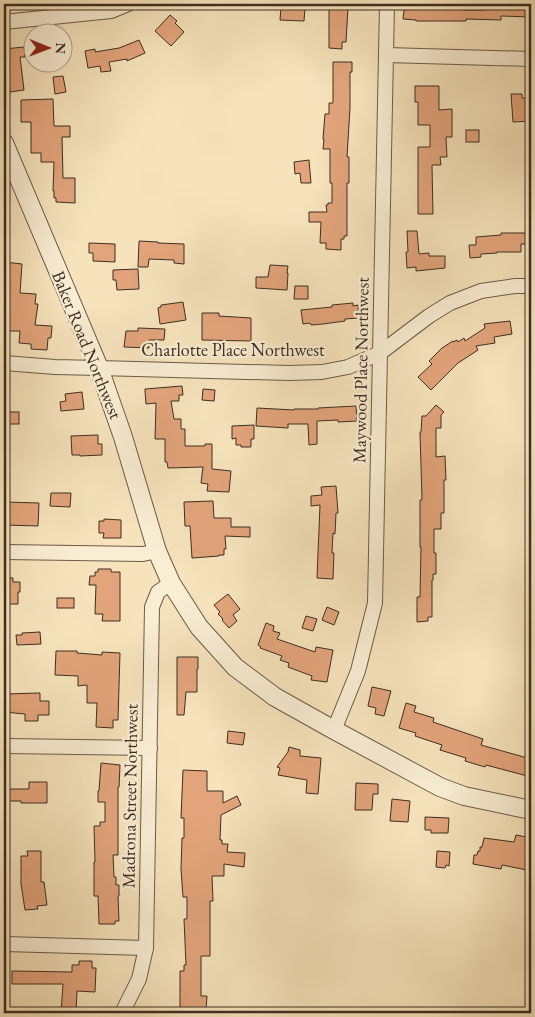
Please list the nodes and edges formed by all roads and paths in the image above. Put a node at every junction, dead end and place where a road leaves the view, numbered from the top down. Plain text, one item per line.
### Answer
1 (128, 4) edge
2 (387, 4) edge
3 (4, 22) edge
4 (386, 55) junction
5 (531, 59) edge
6 (4, 143) edge
7 (10, 175) edge
8 (531, 286) edge
9 (380, 353) junction
10 (4, 363) edge
11 (99, 368) junction
12 (157, 551) junction
13 (4, 552) edge
14 (171, 582) junction
15 (334, 730) junction
16 (4, 746) edge
17 (150, 748) junction
18 (531, 810) edge
19 (4, 944) edge
20 (146, 948) junction
21 (122, 1013) edge

1 - 3 street
2 - 4 street, Maywood Place Northwest
4 - 5 street
4 - 9 street, Maywood Place Northwest
6 - 7 street, Baker Road Northwest
7 - 11 street, Baker Road Northwest
8 - 9 street, Charlotte Place Northwest
9 - 11 street, Charlotte Place Northwest
9 - 15 street, Maywood Place Northwest
10 - 11 street, Charlotte Place Northwest
11 - 12 street, Baker Road Northwest
12 - 13 street
12 - 14 street, Baker Road Northwest
14 - 15 street, Baker Road Northwest
14 - 17 street, Madrona Street Northwest
15 - 18 street, Baker Road Northwest
16 - 17 street
17 - 20 street, Madrona Street Northwest
19 - 20 street
20 - 21 street, Madrona Street Northwest

